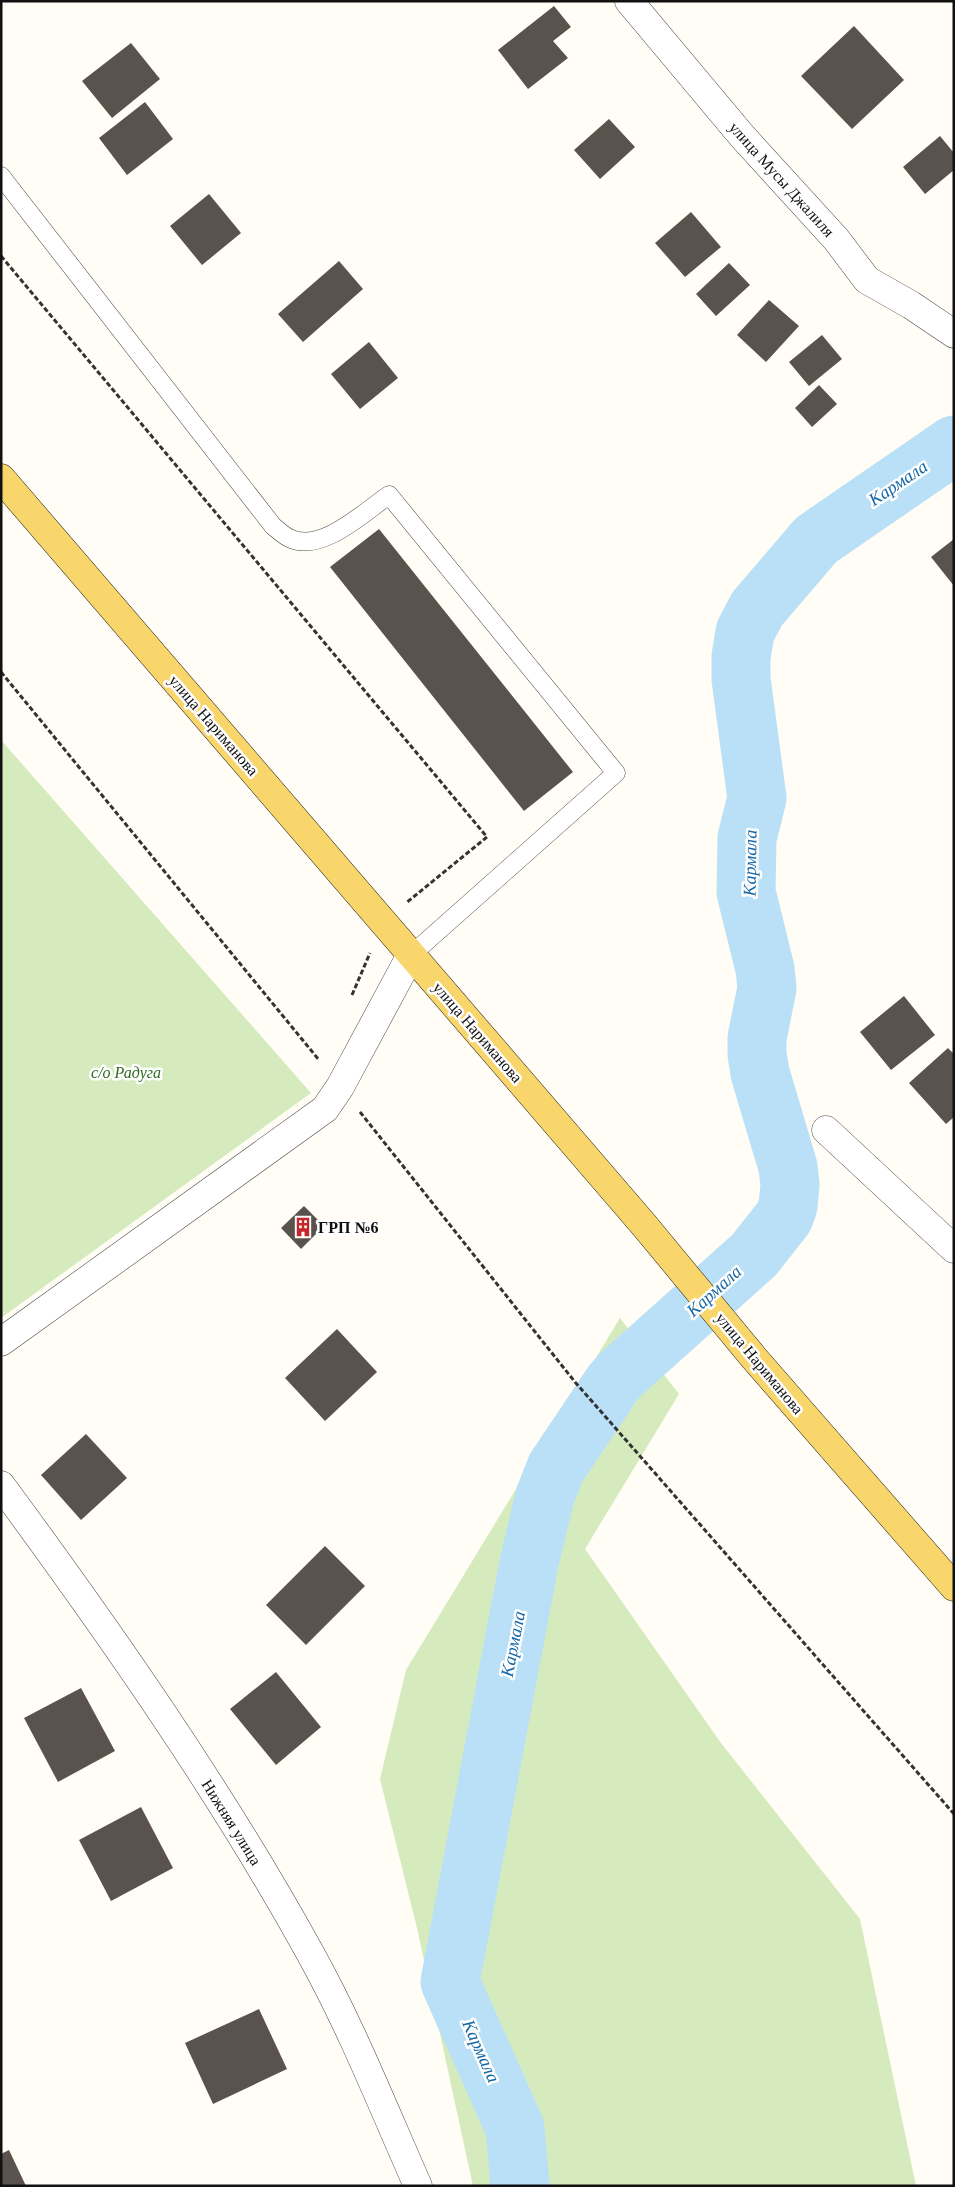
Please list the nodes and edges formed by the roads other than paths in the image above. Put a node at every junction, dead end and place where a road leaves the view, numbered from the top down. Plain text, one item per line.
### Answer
1 (629, 1) edge
2 (1, 176) edge
3 (954, 334) edge
4 (1, 478) edge
5 (411, 955) junction
6 (826, 1130) dead end
7 (954, 1249) edge
8 (1, 1342) edge
9 (1, 1484) edge
10 (954, 1587) edge
11 (418, 2186) edge

1 - 3 street, улица Мусы Джалиля
2 - 5 lane
4 - 5 main road, улица Нариманова
5 - 8 street
5 - 10 main road, улица Нариманова
6 - 7 street
9 - 11 street, Нижняя улица

